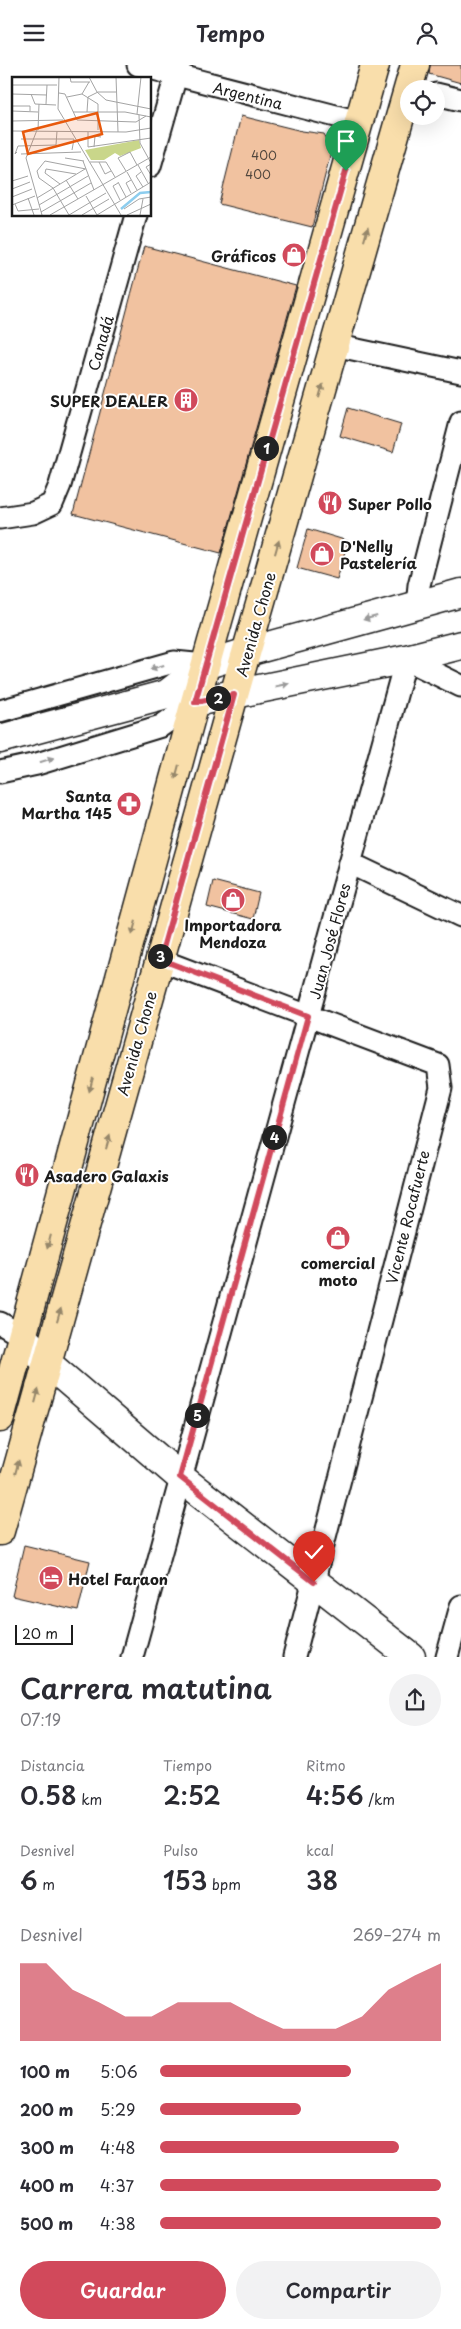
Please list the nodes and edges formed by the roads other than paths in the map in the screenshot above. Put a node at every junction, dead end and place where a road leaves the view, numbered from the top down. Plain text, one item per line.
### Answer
1 (138, 65) edge
2 (375, 65) edge
3 (177, 71) edge
4 (445, 96) edge
5 (461, 100) edge
6 (359, 122) junction
7 (400, 125) edge
8 (151, 162) edge
9 (136, 216) edge
10 (334, 345) junction
11 (461, 372) edge
12 (461, 422) edge
13 (0, 518) edge
14 (461, 593) edge
15 (416, 605) junction
16 (461, 645) edge
17 (247, 652) junction
18 (406, 659) junction
19 (205, 665) junction
20 (461, 686) edge
21 (168, 694) junction
22 (234, 695) junction
23 (195, 702) junction
24 (0, 711) edge
25 (0, 739) edge
26 (0, 772) edge
27 (350, 863) junction
28 (461, 916) edge
29 (160, 959) junction
30 (308, 1016) junction
31 (0, 1323) edge
32 (23, 1337) junction
33 (46, 1362) junction
34 (0, 1418) edge
35 (180, 1477) junction
36 (0, 1531) edge
37 (314, 1582) junction
38 (461, 1606) edge
39 (132, 1657) edge
40 (294, 1657) edge
41 (411, 1657) edge
42 (447, 1657) edge

1 - 3 street, Argentina
2 - 6 main road, Avenida Chone
3 - 6 street, Argentina
3 - 8 street
4 - 5 street
6 - 19 main road, Avenida Chone
10 -> 7 main road, Avenida Chone
9 - 13 street, Canadá
10 - 11 street
17 -> 10 main road, Avenida Chone
12 - 15 street
14 - 15 main road
15 -> 17 main road
16 - 18 main road
17 - 19 main road
17 - 22 main road, Avenida Chone
18 - 20 street
22 -> 18 main road
18 - 27 street, Juan José Flores
19 - 21 main road
19 - 23 main road, Avenida Chone
19 -> 24 street
21 - 23 main road
21 - 25 main road
22 - 23 main road
22 - 29 main road, Avenida Chone
26 -> 23 street
23 -> 32 main road, Avenida Chone
27 - 28 street
27 - 30 street, Juan José Flores
29 - 30 street, Vicente Rocafuerte
33 -> 29 main road, Avenida Chone
30 - 35 street, Juan José Flores
30 - 37 street, Vicente Rocafuerte
31 - 32 street
32 - 33 main road
32 - 34 main road, Avenida Chone
33 - 35 main road
36 -> 33 main road, Avenida Chone
35 - 37 main road
35 - 39 street, Juan José Flores
37 - 40 street, Vicente Rocafuerte
37 - 41 main road
38 - 42 street

